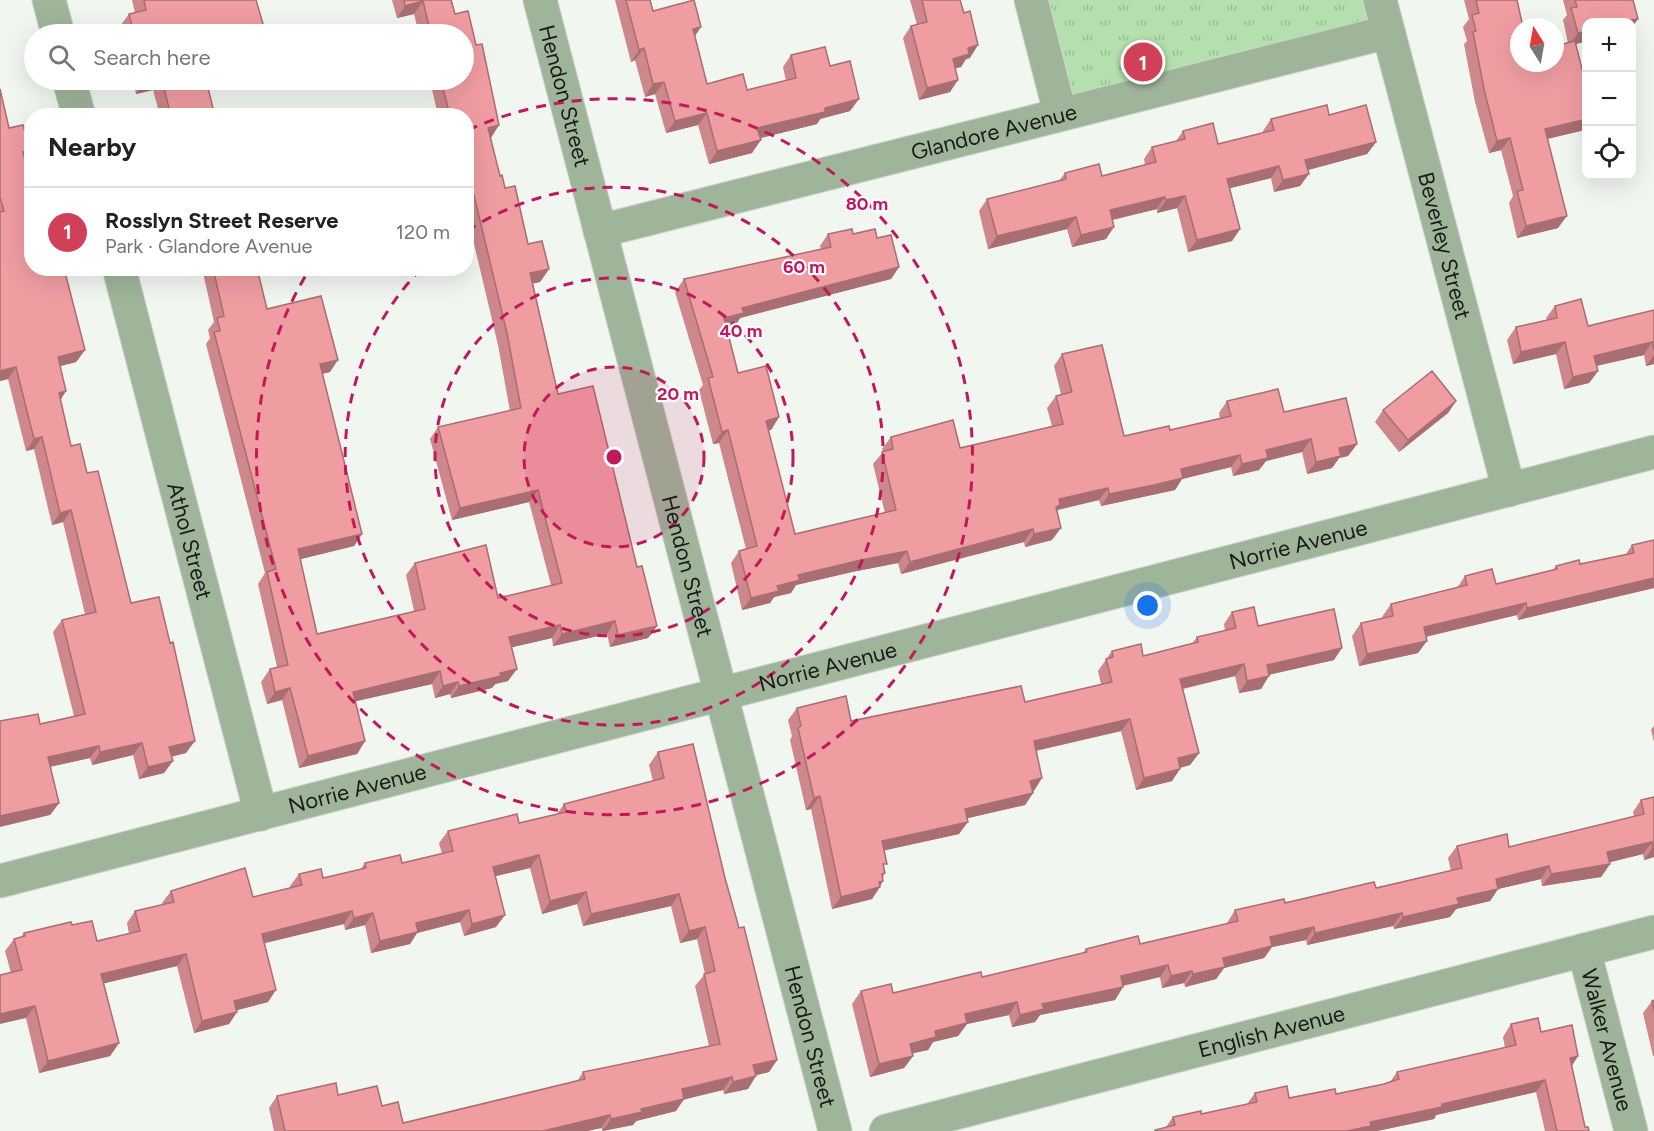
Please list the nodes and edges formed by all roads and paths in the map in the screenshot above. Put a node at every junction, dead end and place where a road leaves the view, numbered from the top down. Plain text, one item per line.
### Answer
1 (49, 0) edge
2 (540, 0) edge
3 (1031, 0) edge
4 (1380, 0) edge
5 (55, 24) edge
6 (1388, 32) junction
7 (72, 90) edge
8 (77, 108) edge
9 (1060, 113) junction
10 (600, 231) junction
11 (121, 276) edge
12 (1654, 452) edge
13 (1509, 490) junction
14 (721, 694) junction
15 (261, 814) junction
16 (0, 881) edge
17 (1654, 932) edge
18 (1584, 950) junction
19 (835, 1131) edge
20 (886, 1131) edge
21 (1631, 1131) edge

1 - 5 street
2 - 10 street, Hendon Street
3 - 9 street
4 - 6 street, Beverley Street
6 - 9 street, Glandore Avenue
6 - 13 street, Beverley Street
7 - 8 street
9 - 10 street, Glandore Avenue
10 - 14 street, Hendon Street
11 - 15 street, Athol Street
12 - 13 street, Norrie Avenue
13 - 14 street, Norrie Avenue
14 - 15 street, Norrie Avenue
14 - 19 street, Hendon Street
15 - 16 street, Norrie Avenue
17 - 18 street, English Avenue
18 - 20 street, English Avenue
18 - 21 street, Walker Avenue

